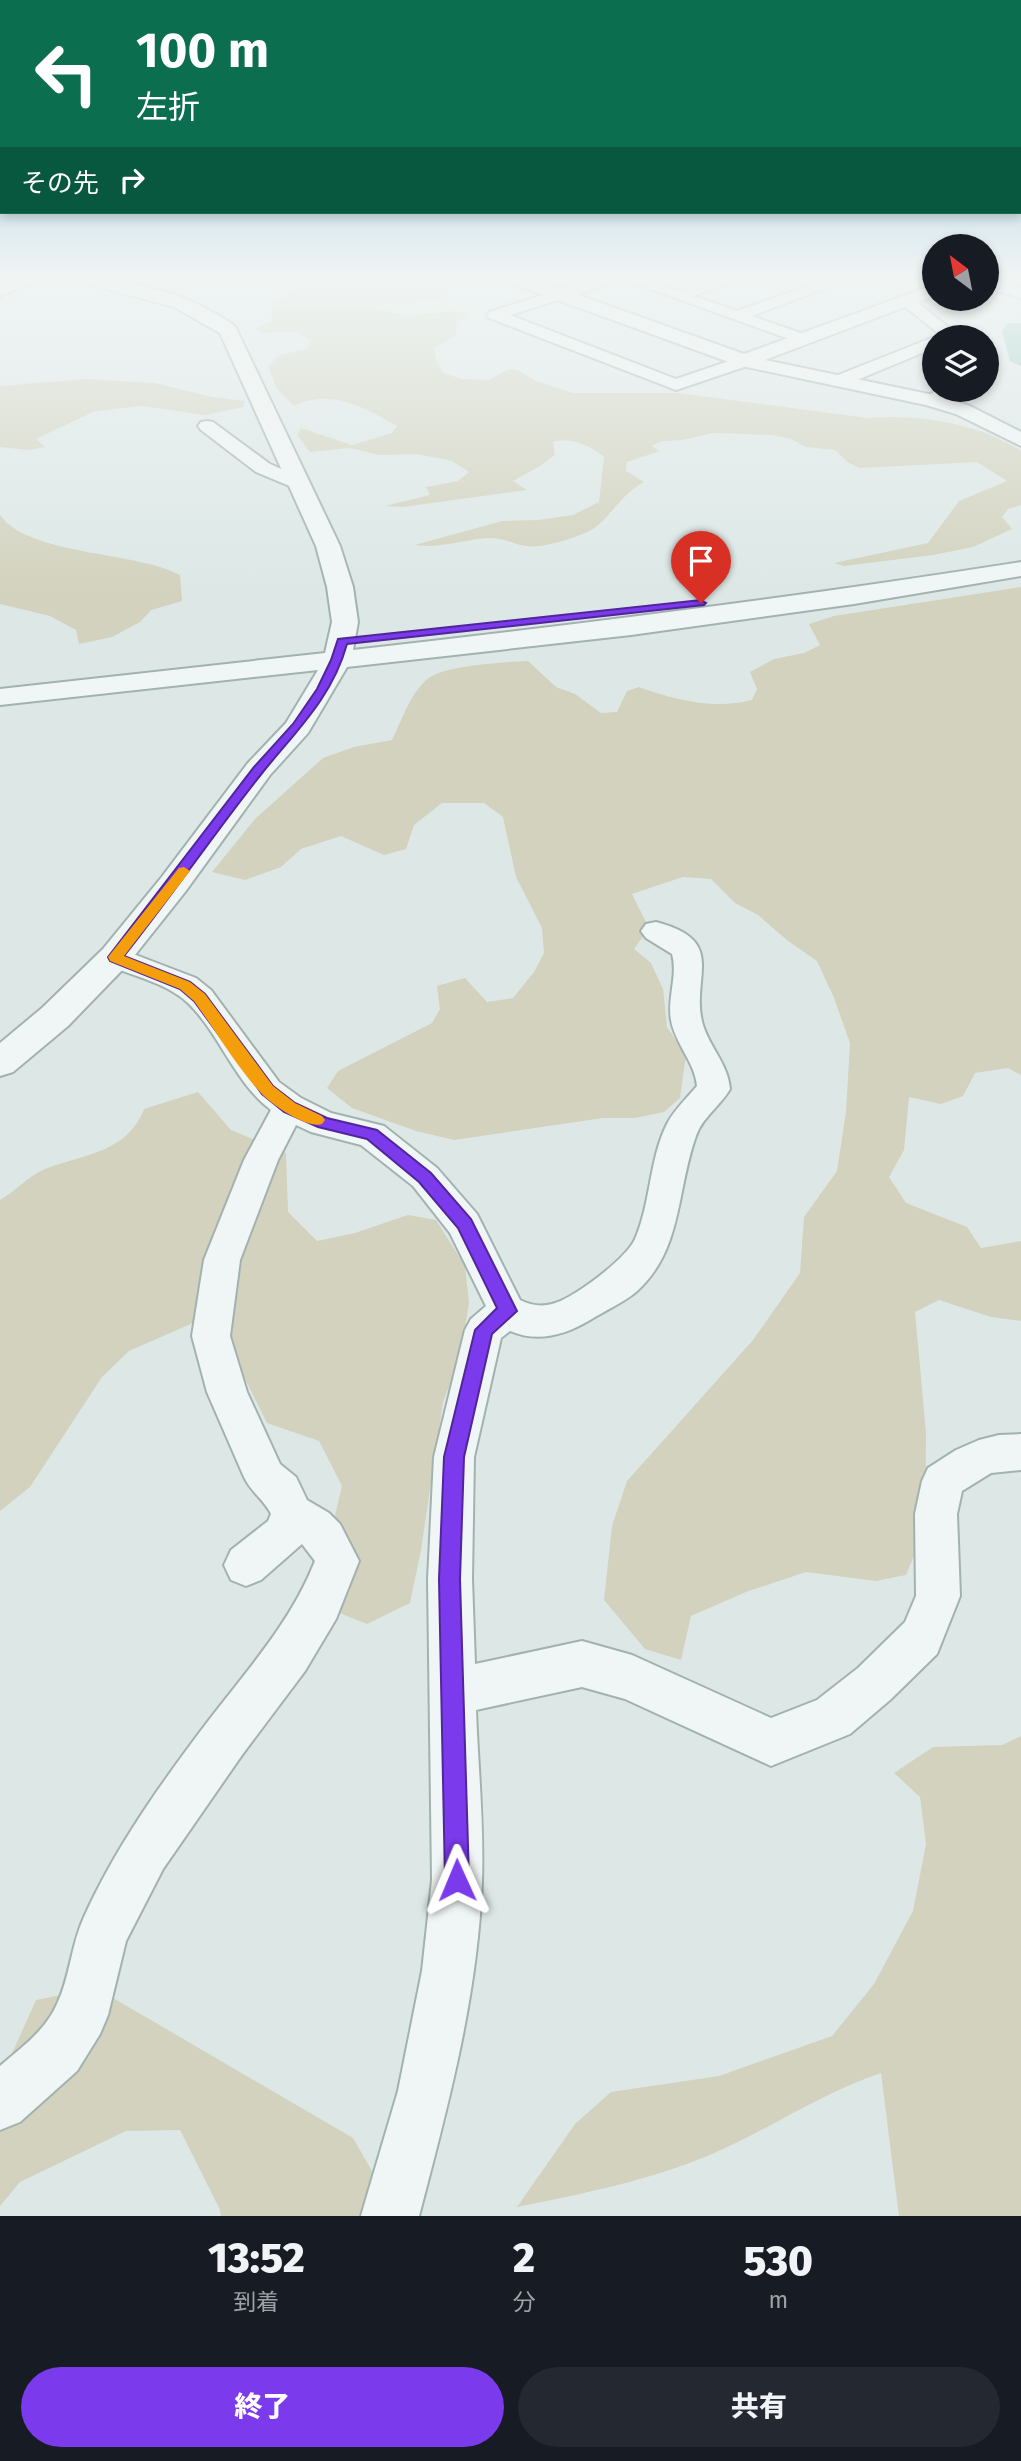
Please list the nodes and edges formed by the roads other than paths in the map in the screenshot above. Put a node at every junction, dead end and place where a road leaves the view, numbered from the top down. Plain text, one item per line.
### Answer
1 (252, 382) edge
2 (846, 382) edge
3 (922, 398) edge
4 (937, 402) edge
5 (206, 426) dead end
6 (1021, 440) edge
7 (299, 484) junction
8 (1021, 555) edge
9 (1021, 569) edge
10 (340, 651) junction
11 (0, 679) edge
12 (0, 697) edge
13 (656, 931) dead end
14 (115, 957) junction
15 (0, 1063) edge
16 (289, 1107) junction
17 (508, 1311) junction
18 (1021, 1451) edge
19 (292, 1514) junction
20 (246, 1565) dead end
21 (452, 1692) junction
22 (0, 2102) edge
23 (390, 2216) edge

1 - 7 street
2 - 3 street
4 - 6 street
5 - 7 street
7 - 10 street
8 - 10 street
9 - 10 street
10 - 11 street
10 - 12 street
10 - 14 street
13 - 17 street
14 - 15 street
14 - 16 street
16 - 17 street
16 - 19 street
17 - 21 street
18 - 21 street
19 - 20 street
19 - 22 street
21 - 23 street

